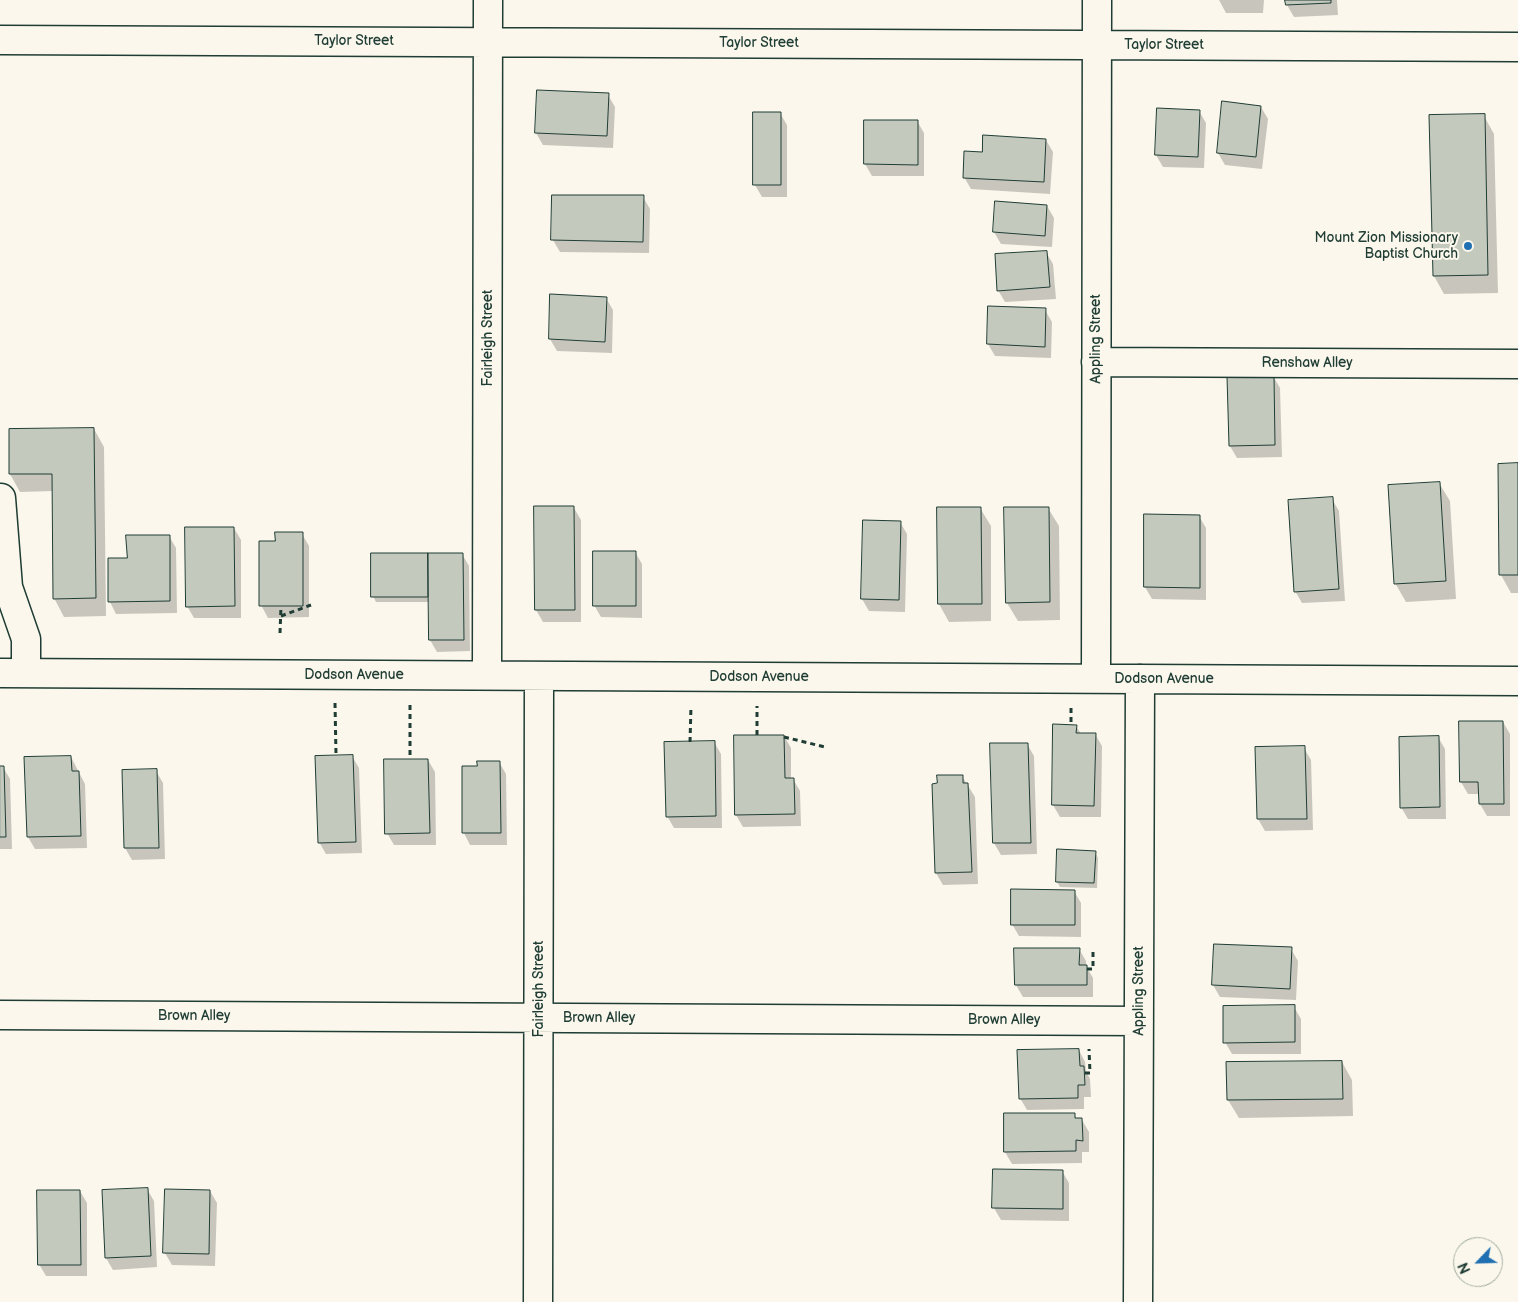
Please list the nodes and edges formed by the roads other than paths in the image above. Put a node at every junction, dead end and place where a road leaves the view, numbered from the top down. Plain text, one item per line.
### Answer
1 (488, 0) edge
2 (1097, 0) edge
3 (0, 40) edge
4 (488, 42) junction
5 (1097, 45) junction
6 (1518, 47) edge
7 (1096, 362) junction
8 (1518, 364) edge
9 (0, 498) edge
10 (13, 673) edge
11 (487, 675) junction
12 (539, 676) junction
13 (1096, 679) junction
14 (1140, 679) junction
15 (1518, 681) edge
16 (0, 1015) edge
17 (539, 1018) junction
18 (1139, 1021) junction
19 (538, 1302) edge
20 (1138, 1302) edge

1 - 4 street, Fairleigh Street
2 - 5 street, Appling Street
3 - 4 street, Taylor Street
4 - 5 street, Taylor Street
4 - 11 street, Fairleigh Street
5 - 6 street, Taylor Street
5 - 7 street, Appling Street
7 - 8 street, Renshaw Alley
7 - 13 street, Appling Street
9 - 10 street
10 - 11 street, Dodson Avenue
11 - 12 street, Dodson Avenue
12 - 13 street, Dodson Avenue
12 - 17 street, Fairleigh Street
13 - 14 street, Dodson Avenue
14 - 15 street, Dodson Avenue
14 - 18 street, Appling Street
16 - 17 street, Brown Alley
17 - 18 street, Brown Alley
17 - 19 street, Fairleigh Street
18 - 20 street, Appling Street

